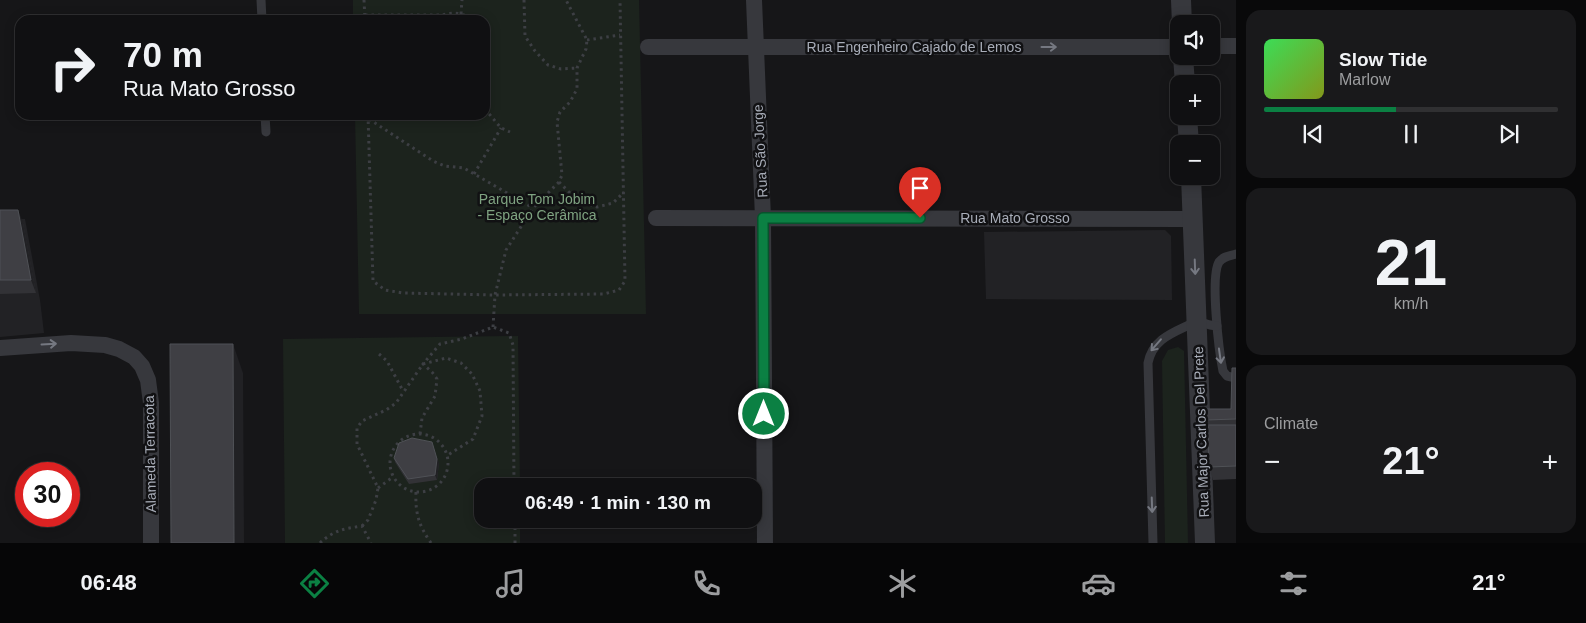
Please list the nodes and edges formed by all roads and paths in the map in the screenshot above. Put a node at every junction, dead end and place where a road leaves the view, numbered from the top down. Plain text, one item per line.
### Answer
1 (261, 0) edge
2 (364, 0) edge
3 (462, 0) edge
4 (524, 0) edge
5 (566, 0) edge
6 (620, 0) edge
7 (754, 0) edge
8 (1181, 0) edge
9 (461, 14) joint
10 (262, 15) edge
11 (365, 15) joint
12 (441, 15) joint
13 (1182, 15) edge
14 (620, 35) junction
15 (587, 40) junction
16 (1220, 46) edge
17 (1236, 46) edge
18 (648, 47) dead end
19 (756, 47) junction
20 (1170, 47) edge
21 (577, 68) junction
22 (490, 114) edge
23 (265, 120) edge
24 (368, 120) edge
25 (373, 120) edge
26 (501, 128) junction
27 (266, 132) dead end
28 (510, 132) dead end
29 (474, 174) junction
30 (559, 182) junction
31 (1192, 185) edge
32 (624, 192) junction
33 (533, 208) junction
34 (656, 218) dead end
35 (763, 218) junction
36 (1194, 219) junction
37 (1236, 254) edge
38 (496, 295) junction
39 (1197, 320) junction
40 (1217, 326) junction
41 (493, 327) junction
42 (0, 348) edge
43 (379, 354) dead end
44 (423, 364) junction
45 (1236, 378) edge
46 (403, 392) junction
47 (420, 434) junction
48 (448, 455) junction
49 (393, 476) junction
50 (514, 478) edge
51 (378, 488) junction
52 (416, 492) junction
53 (362, 526) junction
54 (515, 528) edge
55 (150, 543) edge
56 (320, 543) edge
57 (372, 543) edge
58 (431, 543) edge
59 (515, 543) edge
60 (765, 543) edge
61 (1153, 543) edge
62 (1206, 543) edge

1 - 10 lane
2 - 11 path
3 - 9 path
4 - 21 path
5 - 15 path
6 - 14 path
7 - 19 street, Rua São Jorge
8 - 13 street
9 - 12 path
11 - 12 path
14 - 15 path
14 - 32 path
15 - 21 path
16 - 17 street
18 - 19 street, Rua Engenheiro Cajado de Lemos
19 -> 20 street, Rua Engenheiro Cajado de Lemos
19 - 35 street, Rua São Jorge
21 - 30 path
22 - 26 path
23 - 27 lane
24 - 38 path
25 - 29 path
26 - 28 path
26 - 29 path
29 - 33 path
30 - 32 path
30 - 33 path
31 - 36 street, Rua Major Carlos Del Prete
32 - 38 path
33 - 38 path
34 - 35 street, Rua Mato Grosso
35 - 36 street, Rua Mato Grosso
35 - 60 street, Rua São Jorge
36 -> 39 street, Rua Major Carlos Del Prete
37 - 40 lane
38 - 41 path
39 - 40 lane
39 -> 61 lane, Rua Major Carlos Del Prete
39 - 62 street, Rua Major Carlos Del Prete
40 -> 45 lane
41 - 44 path
41 - 50 path
42 -> 55 street, Alameda Terracota
43 - 46 path
44 - 46 path
44 - 47 path
44 - 48 path
46 - 51 path
47 - 48 path
47 - 49 path
48 - 52 path
49 - 51 path
49 - 52 path
51 - 53 path
52 - 58 path
53 - 56 path
53 - 57 path
54 - 59 path

